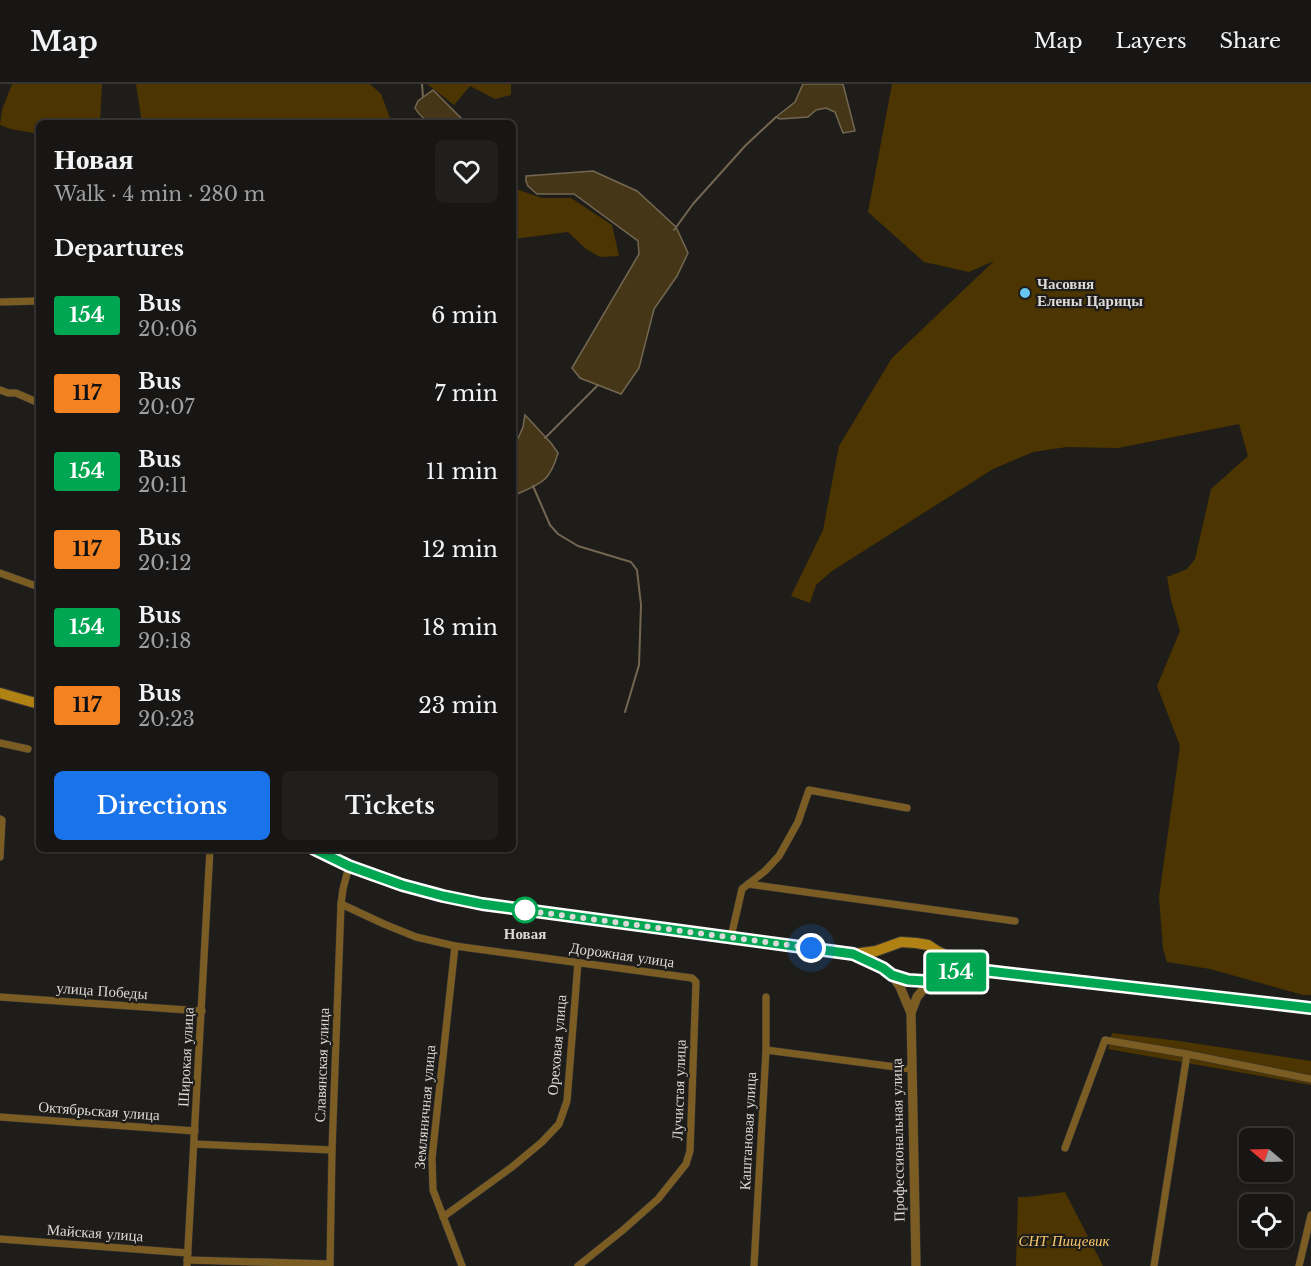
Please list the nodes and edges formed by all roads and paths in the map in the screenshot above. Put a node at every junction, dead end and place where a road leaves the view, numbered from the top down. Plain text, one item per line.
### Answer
1 (36, 301) edge
2 (0, 302) edge
3 (0, 390) edge
4 (36, 402) edge
5 (0, 573) edge
6 (36, 586) edge
7 (0, 693) edge
8 (36, 703) edge
9 (0, 743) edge
10 (28, 749) dead end
11 (907, 808) dead end
12 (0, 819) edge
13 (210, 852) edge
14 (320, 852) edge
15 (0, 857) edge
16 (349, 866) junction
17 (748, 884) junction
18 (341, 904) junction
19 (1015, 921) dead end
20 (731, 938) junction
21 (892, 945) junction
22 (455, 946) junction
23 (937, 951) junction
24 (853, 954) junction
25 (578, 962) junction
26 (979, 970) junction
27 (892, 975) junction
28 (692, 978) joint
29 (933, 978) junction
30 (0, 997) edge
31 (766, 997) dead end
32 (1311, 1008) edge
33 (202, 1011) junction
34 (911, 1013) junction
35 (766, 1050) junction
36 (1187, 1054) junction
37 (912, 1069) junction
38 (1311, 1078) edge
39 (0, 1117) edge
40 (195, 1131) junction
41 (194, 1144) junction
42 (1065, 1148) dead end
43 (332, 1150) junction
44 (1311, 1215) edge
45 (443, 1217) junction
46 (0, 1239) edge
47 (187, 1260) edge
48 (330, 1265) edge
49 (462, 1266) edge
50 (578, 1266) edge
51 (754, 1266) edge
52 (916, 1266) edge
53 (1154, 1266) edge
54 (1299, 1266) edge

1 - 2 street
3 - 4 street
5 - 6 street
7 - 8 main road
9 - 10 street
11 - 17 street
12 - 15 street
13 - 33 street, Широкая улица
14 - 16 main road
16 - 18 street, Славянская улица
16 - 20 main road
17 - 19 street
17 - 20 street
18 - 22 street, Дорожная улица
18 - 43 street, Славянская улица
20 - 24 main road
21 - 23 main road
21 - 24 main road
21 - 27 main road
22 - 25 street, Дорожная улица
22 - 45 street, Земляничная улица
23 - 26 main road
23 - 29 main road
24 - 27 main road
25 - 28 street, Дорожная улица
25 - 45 street, Ореховая улица
26 - 29 main road
26 - 32 main road
27 - 29 main road
27 - 34 street
28 - 50 street, Лучистая улица
29 - 34 street
30 - 33 street, улица Победы
31 - 35 street, Каштановая улица
33 - 40 street, Широкая улица
34 - 37 street, Профессиональная улица
35 - 37 street
35 - 51 street, Каштановая улица
36 - 38 street
36 - 42 street
36 - 53 street
37 - 52 street, Профессиональная улица
39 - 40 street, Октябрьская улица
40 - 41 street, Широкая улица
41 - 43 street
41 - 47 street, Широкая улица
43 - 48 street, Славянская улица
44 - 54 street
45 - 49 street, Земляничная улица
46 - 47 street, Майская улица
47 - 48 street, Майская улица

